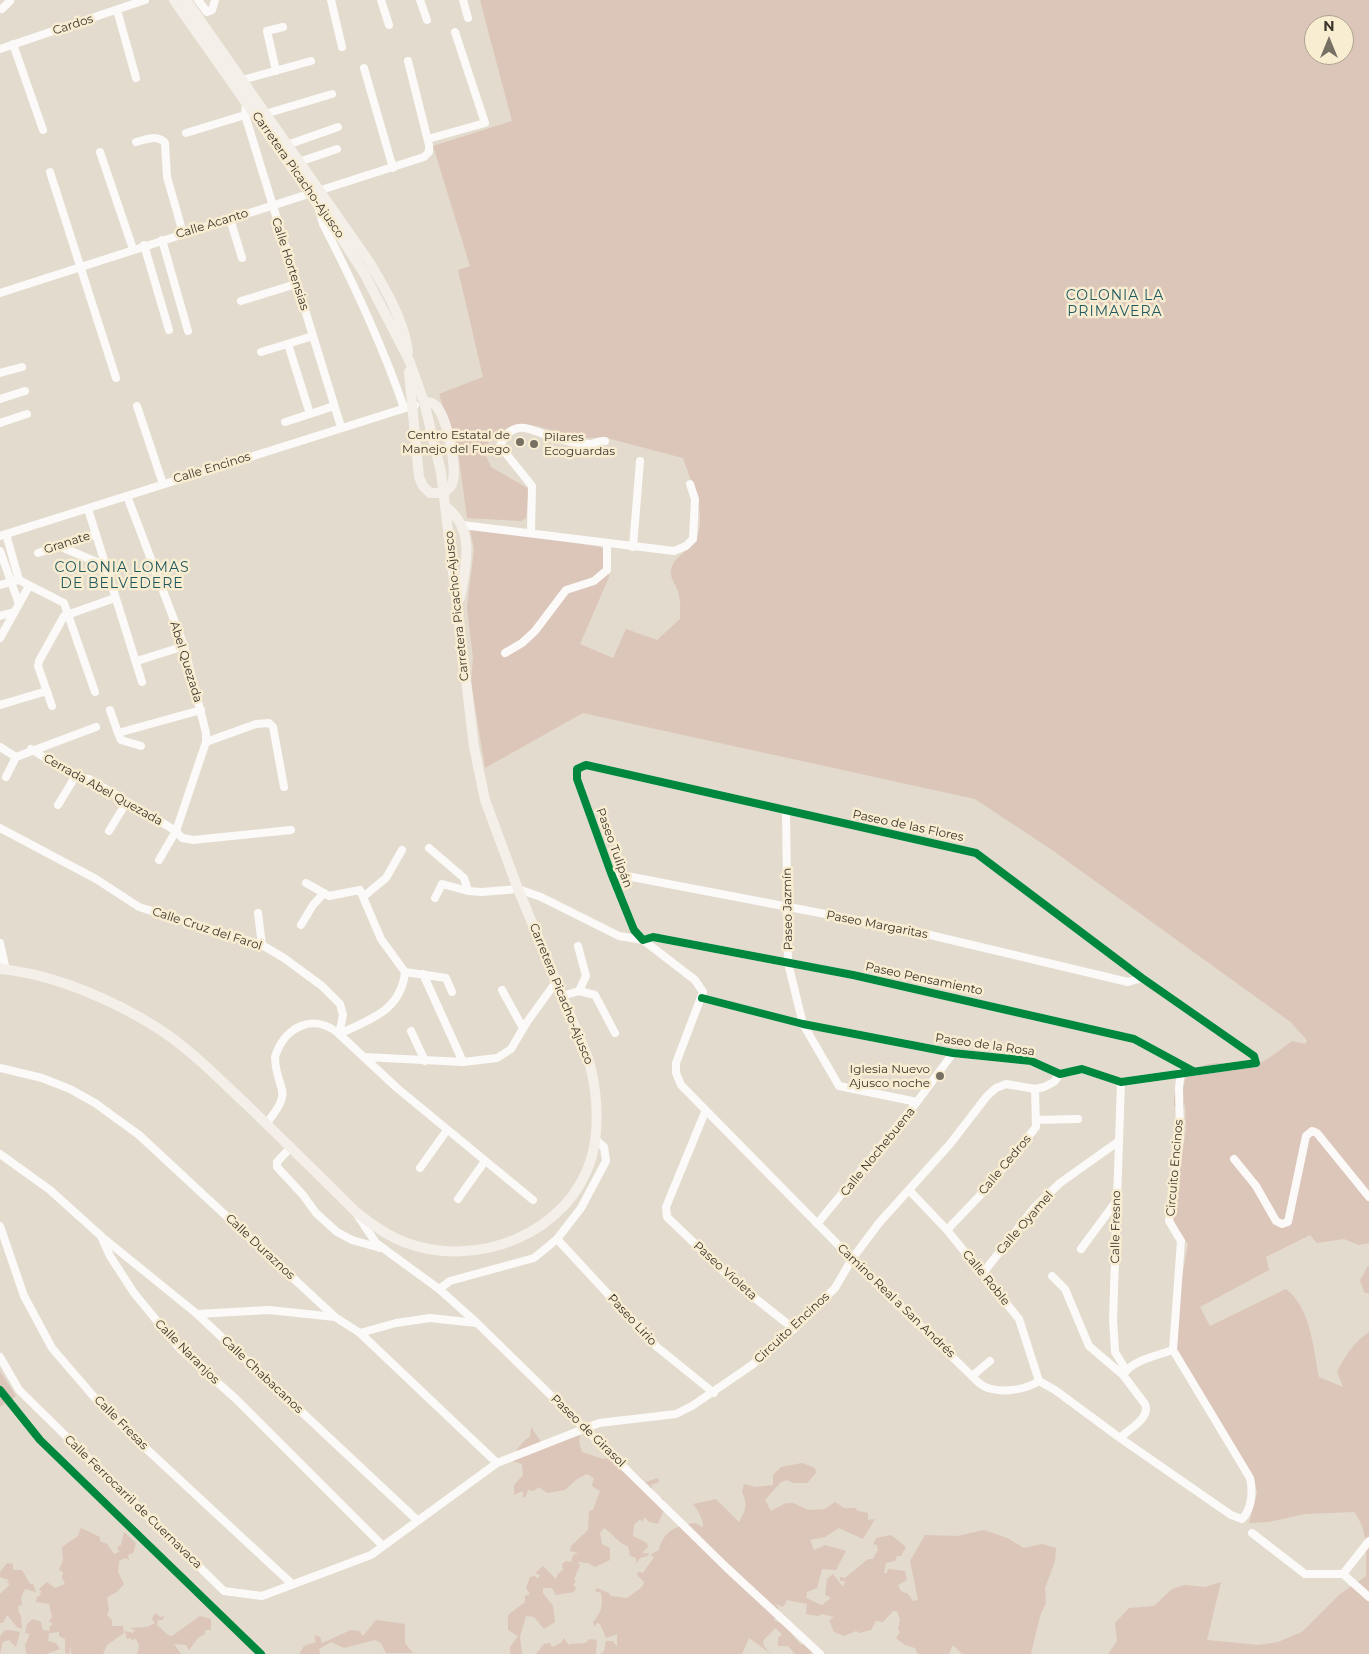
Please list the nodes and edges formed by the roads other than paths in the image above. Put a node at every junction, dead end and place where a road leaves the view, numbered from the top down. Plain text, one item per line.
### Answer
1 (10, 0) edge
2 (145, 0) edge
3 (174, 0) edge
4 (186, 0) edge
5 (198, 0) edge
6 (215, 0) edge
7 (331, 0) edge
8 (381, 0) edge
9 (420, 0) edge
10 (462, 0) edge
11 (2, 9) dead end
12 (117, 10) junction
13 (468, 18) dead end
14 (427, 20) dead end
15 (389, 25) dead end
16 (283, 27) dead end
17 (454, 32) dead end
18 (13, 44) junction
19 (342, 47) dead end
20 (0, 48) edge
21 (408, 61) dead end
22 (311, 62) dead end
23 (364, 68) dead end
24 (276, 72) junction
25 (136, 78) dead end
26 (242, 80) junction
27 (332, 94) dead end
28 (246, 100) junction
29 (265, 114) junction
30 (245, 115) junction
31 (338, 127) dead end
32 (42, 130) dead end
33 (186, 133) dead end
34 (428, 139) junction
35 (136, 142) dead end
36 (287, 145) junction
37 (338, 149) dead end
38 (100, 152) dead end
39 (299, 162) junction
40 (392, 168) junction
41 (50, 172) dead end
42 (317, 196) junction
43 (272, 206) junction
44 (230, 219) junction
45 (183, 233) junction
46 (162, 240) junction
47 (144, 245) junction
48 (133, 249) junction
49 (242, 258) dead end
50 (81, 266) junction
51 (296, 284) junction
52 (0, 293) edge
53 (241, 301) dead end
54 (169, 330) dead end
55 (188, 331) dead end
56 (313, 336) junction
57 (288, 344) junction
58 (261, 352) dead end
59 (409, 360) junction
60 (22, 367) dead end
61 (0, 373) edge
62 (116, 378) dead end
63 (25, 391) dead end
64 (0, 399) edge
65 (424, 402) junction
66 (136, 406) dead end
67 (334, 406) junction
68 (408, 407) junction
69 (27, 414) dead end
70 (310, 414) junction
71 (0, 422) edge
72 (285, 422) dead end
73 (341, 427) junction
74 (605, 441) dead end
75 (640, 461) dead end
76 (162, 484) junction
77 (690, 484) dead end
78 (444, 493) junction
79 (127, 496) junction
80 (446, 507) junction
81 (89, 512) junction
82 (462, 525) junction
83 (530, 532) junction
84 (96, 534) junction
85 (3, 535) edge
86 (607, 543) junction
87 (59, 546) junction
88 (633, 547) junction
89 (10, 549) junction
90 (0, 552) edge
91 (38, 553) dead end
92 (106, 566) junction
93 (20, 580) junction
94 (10, 582) junction
95 (0, 585) edge
96 (29, 586) junction
97 (115, 598) junction
98 (19, 604) junction
99 (458, 608) junction
100 (14, 612) junction
101 (69, 614) junction
102 (0, 616) edge
103 (0, 638) edge
104 (175, 649) dead end
105 (504, 653) dead end
106 (137, 661) junction
107 (142, 682) dead end
108 (46, 691) junction
109 (95, 692) dead end
110 (0, 705) edge
111 (52, 706) dead end
112 (110, 710) dead end
113 (200, 710) junction
114 (96, 728) dead end
115 (118, 734) junction
116 (206, 742) junction
117 (141, 746) dead end
118 (0, 747) edge
119 (31, 749) junction
120 (16, 757) junction
121 (586, 766) joint
122 (6, 777) dead end
123 (75, 777) junction
124 (284, 787) dead end
125 (126, 803) junction
126 (58, 805) dead end
127 (786, 810) junction
128 (0, 828) edge
129 (290, 830) dead end
130 (109, 831) dead end
131 (176, 831) junction
132 (429, 848) dead end
133 (402, 850) dead end
134 (159, 860) dead end
135 (610, 873) junction
136 (306, 883) dead end
137 (518, 889) junction
138 (468, 891) junction
139 (324, 893) junction
140 (363, 897) junction
141 (435, 898) dead end
142 (788, 908) junction
143 (258, 913) dead end
144 (301, 925) dead end
145 (643, 940) junction
146 (0, 943) edge
147 (262, 945) junction
148 (578, 946) dead end
149 (788, 963) junction
150 (3, 969) edge
151 (405, 972) junction
152 (423, 974) junction
153 (1142, 978) junction
154 (556, 982) junction
155 (502, 990) dead end
156 (579, 991) junction
157 (452, 992) dead end
158 (562, 996) junction
159 (702, 998) junction
160 (804, 1024) junction
161 (523, 1028) junction
162 (411, 1030) dead end
163 (615, 1033) dead end
164 (339, 1034) junction
165 (953, 1053) junction
166 (364, 1057) junction
167 (425, 1061) junction
168 (463, 1062) junction
169 (0, 1068) edge
170 (1193, 1071) junction
171 (1182, 1072) junction
172 (1060, 1074) junction
173 (1121, 1082) junction
174 (1035, 1089) junction
175 (917, 1102) junction
176 (705, 1112) junction
177 (1078, 1119) dead end
178 (1036, 1120) junction
179 (266, 1124) junction
180 (448, 1130) junction
181 (594, 1139) junction
182 (1119, 1141) junction
183 (291, 1147) junction
184 (0, 1154) edge
185 (1234, 1159) dead end
186 (486, 1161) junction
187 (420, 1168) dead end
188 (909, 1190) junction
189 (1369, 1197) edge
190 (458, 1199) dead end
191 (533, 1200) dead end
192 (1116, 1202) junction
193 (356, 1212) junction
194 (817, 1224) junction
195 (0, 1226) edge
196 (947, 1230) junction
197 (101, 1236) junction
198 (557, 1239) junction
199 (1080, 1249) dead end
200 (385, 1250) junction
201 (852, 1259) junction
202 (983, 1273) junction
203 (1052, 1276) dead end
204 (439, 1289) junction
205 (197, 1314) junction
206 (335, 1317) junction
207 (477, 1323) junction
208 (794, 1329) junction
209 (360, 1333) junction
210 (1173, 1350) junction
211 (0, 1357) edge
212 (990, 1361) dead end
213 (1125, 1373) junction
214 (972, 1376) junction
215 (1039, 1381) junction
216 (714, 1393) junction
217 (585, 1428) junction
218 (1120, 1438) junction
219 (497, 1463) junction
220 (417, 1520) junction
221 (1252, 1533) dead end
222 (1369, 1541) edge
223 (383, 1546) junction
224 (1343, 1574) junction
225 (292, 1584) junction
226 (1369, 1597) edge
227 (820, 1654) edge

1 - 11 street
2 - 12 street, Cardos
3 - 28 main road, Carretera Picacho-Ajusco
4 - 26 main road, Carretera Picacho-Ajusco
5 - 6 street
7 - 19 street
8 - 15 street
9 - 14 street
10 - 13 street
12 - 18 street, Cardos
12 - 25 street
16 - 24 street
17 - 34 street
18 - 20 street, Cardos
18 - 32 street
21 - 34 street
22 - 24 street
23 - 40 street
24 - 26 street
26 - 29 main road, Carretera Picacho-Ajusco
27 - 29 street
28 - 30 street, Calle Hortensias
28 - 42 main road, Carretera Picacho-Ajusco
29 - 36 main road, Carretera Picacho-Ajusco
30 - 33 street
30 - 43 street, Calle Hortensias
31 - 36 street
34 - 40 street, Calle Acanto
35 - 45 street
36 - 39 main road, Carretera Picacho-Ajusco
37 - 39 street
38 - 48 street
39 - 42 main road, Carretera Picacho-Ajusco
40 - 42 street, Calle Acanto
41 - 50 street
42 - 43 street, Calle Acanto
42 - 59 main road, Carretera Picacho-Ajusco
42 - 68 street
43 - 44 street, Calle Acanto
43 - 51 street, Calle Hortensias
44 - 45 street, Calle Acanto
44 - 49 street
45 - 46 street, Calle Acanto
46 - 47 street, Calle Acanto
46 - 55 street
47 - 48 street, Calle Acanto
47 - 54 street
48 - 50 street, Calle Acanto
50 - 52 street, Calle Acanto
50 - 62 street
51 - 53 street
51 - 56 street, Calle Hortensias
56 - 57 street
56 - 67 street, Calle Hortensias
57 - 58 street
57 - 70 street
59 - 65 main road, Carretera Picacho-Ajusco
59 - 68 main road
60 - 61 street
63 - 64 street
65 - 68 street, Calle Encinos
65 - 78 main road, Carretera Picacho-Ajusco
65 - 78 main road
66 - 76 street
67 - 70 street
67 - 73 street, Calle Hortensias
68 - 73 street, Calle Encinos
68 - 78 main road
69 - 71 street
70 - 72 street
73 - 76 street, Calle Encinos
74 - 83 street
75 - 88 street
76 - 79 street, Calle Encinos
77 - 88 street
78 - 80 main road, Carretera Picacho-Ajusco
79 - 81 street, Calle Encinos
79 - 113 street, Abel Quezada
80 - 82 main road
80 - 99 main road, Carretera Picacho-Ajusco
81 - 84 street
81 - 85 street, Calle Encinos
82 - 83 street
82 - 99 main road
83 - 86 street
84 - 87 street, Granate
84 - 92 street
85 - 89 street
86 - 88 street
86 - 105 street
87 - 91 street, Granate
87 - 92 street
89 - 90 street
89 - 93 street
90 - 94 street
92 - 97 street
93 - 94 street
93 - 96 street
94 - 95 street
94 - 98 street
96 - 98 street
96 - 101 street
97 - 101 street
97 - 106 street
98 - 100 street
99 - 137 main road, Carretera Picacho-Ajusco
100 - 102 street
100 - 103 street
101 - 108 street
101 - 109 street
104 - 106 street
106 - 107 street
108 - 110 street
108 - 111 street
112 - 115 street
113 - 115 street
113 - 116 street, Abel Quezada
114 - 119 street
115 - 117 street
116 - 124 street
116 - 131 street, Abel Quezada
118 - 120 street
119 - 120 street
119 - 123 street, Cerrada Abel Quezada
120 - 122 street
121 - 127 street, Paseo de las Flores
121 - 135 street, Paseo Tulipán
123 - 125 street, Cerrada Abel Quezada
123 - 126 street
125 - 130 street
125 - 131 street, Cerrada Abel Quezada
127 - 142 street, Paseo Jazmín
127 - 153 street, Paseo de las Flores
128 - 147 street, Calle Cruz del Farol
129 - 131 street, Cerrada Abel Quezada
131 - 134 street, Abel Quezada
132 - 138 street
133 - 140 street
135 - 142 street, Paseo Margaritas
135 - 145 street, Paseo Tulipán
136 - 139 street
137 - 138 street
137 - 145 street
137 - 154 main road, Carretera Picacho-Ajusco
138 - 141 street
139 - 140 street
139 - 144 street
140 - 151 street
142 - 149 street, Paseo Jazmín
142 - 153 street, Paseo Margaritas
143 - 147 street
145 - 149 street, Paseo Pensamiento
145 - 159 street
146 - 150 street
147 - 164 street, Calle Cruz del Farol
148 - 156 street
149 - 160 street, Paseo Jazmín
149 - 170 street, Paseo Pensamiento
150 - 179 main road, Carretera Picacho-Ajusco
151 - 152 street
151 - 164 street
152 - 157 street
152 - 168 street
153 - 170 street, Paseo de las Flores
154 - 158 main road, Carretera Picacho-Ajusco
154 - 161 street
155 - 161 street
156 - 158 street
156 - 163 street
158 - 181 main road, Carretera Picacho-Ajusco
159 - 160 street, Paseo de la Rosa
159 - 176 street, Camino Real a San Andrés
160 - 165 street, Paseo de la Rosa
160 - 175 street, Paseo Jazmín
161 - 168 street
162 - 167 street
164 - 166 street
164 - 179 street
165 - 172 street, Paseo de la Rosa
165 - 175 street, Calle Nochebuena
166 - 167 street
166 - 180 street
167 - 168 street
169 - 206 street, Calle Duraznos
170 - 171 street
171 - 173 street
171 - 210 street, Circuito Encinos
172 - 173 street
172 - 174 street
173 - 182 street, Calle Fresno
174 - 178 street, Calle Cedros
174 - 188 street, Circuito Encinos
175 - 194 street, Calle Nochebuena
176 - 194 street, Camino Real a San Andrés
176 - 208 street, Paseo Violeta
177 - 178 street
178 - 196 street, Calle Cedros
179 - 183 main road, Carretera Picacho-Ajusco
180 - 186 street
180 - 187 street
181 - 193 main road, Carretera Picacho-Ajusco
181 - 198 street
182 - 192 street, Calle Fresno
182 - 202 street, Calle Oyamel
183 - 193 main road, Carretera Picacho-Ajusco
183 - 200 street
184 - 197 street, Calle Naranjos
185 - 189 street
186 - 190 street
186 - 191 street
188 - 196 street, Calle Roble
188 - 201 street, Circuito Encinos
192 - 199 street
192 - 213 street, Calle Fresno
193 - 200 street, Paseo de Girasol
194 - 201 street, Camino Real a San Andrés
195 - 225 street, Calle Fresas
196 - 202 street, Calle Roble
197 - 205 street, Calle Chabacanos
197 - 223 street, Calle Naranjos
198 - 204 street
198 - 216 street, Paseo Lirio
200 - 204 street, Paseo de Girasol
201 - 208 street, Circuito Encinos
201 - 214 street, Camino Real a San Andrés
202 - 215 street, Calle Roble
203 - 213 street
204 - 207 street, Paseo de Girasol
205 - 206 street
205 - 220 street, Calle Chabacanos
206 - 209 street, Calle Duraznos
207 - 209 street
207 - 217 street, Paseo de Girasol
208 - 216 street, Circuito Encinos
209 - 219 street, Calle Duraznos
210 - 213 street
210 - 218 street
211 - 225 street, Calle Ferrocarril de Cuernavaca
212 - 214 street
213 - 218 street
214 - 215 street, Camino Real a San Andrés
215 - 218 street
216 - 217 street, Circuito Encinos
217 - 219 street, Circuito Encinos
217 - 227 street, Paseo de Girasol
219 - 220 street, Circuito Encinos
220 - 223 street, Calle Ferrocarril de Cuernavaca
221 - 224 street
222 - 224 street
223 - 225 street, Calle Ferrocarril de Cuernavaca
224 - 226 street

